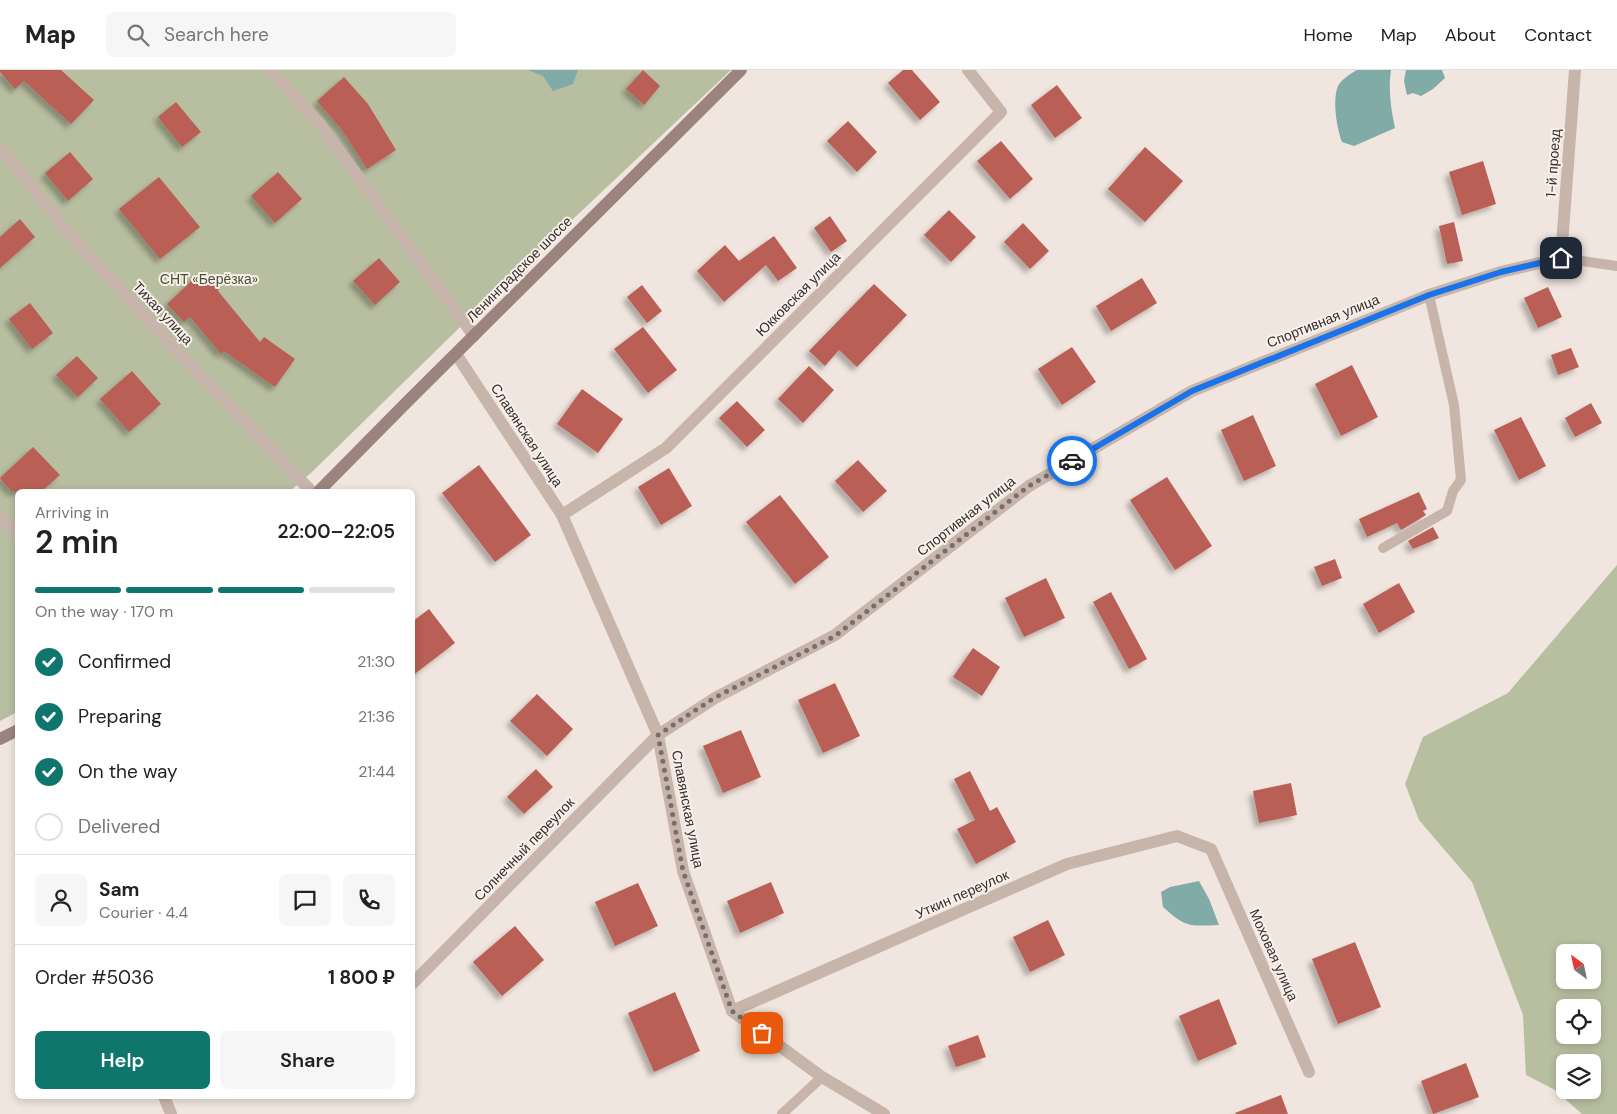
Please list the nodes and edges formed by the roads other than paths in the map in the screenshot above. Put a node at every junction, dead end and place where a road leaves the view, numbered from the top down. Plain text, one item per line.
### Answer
1 (270, 70) edge
2 (741, 70) edge
3 (968, 70) edge
4 (1575, 70) edge
5 (0, 149) edge
6 (1561, 258) junction
7 (1617, 266) edge
8 (1429, 295) junction
9 (474, 336) junction
10 (456, 354) junction
11 (309, 489) edge
12 (321, 489) edge
13 (562, 515) junction
14 (0, 518) edge
15 (15, 531) edge
16 (1382, 548) dead end
17 (15, 732) edge
18 (658, 735) junction
19 (0, 739) edge
20 (1211, 849) joint
21 (415, 981) edge
22 (732, 1011) junction
23 (1309, 1072) dead end
24 (822, 1077) junction
25 (165, 1099) edge
26 (171, 1114) edge
27 (782, 1114) edge
28 (884, 1114) edge

1 - 9 street
2 - 9 main road, Ленинградское шоссе
3 - 13 street, Юкковская улица
4 - 6 street, 1-й проезд
5 - 11 street, Тихая улица
6 - 7 lane
6 - 8 street, Спортивная улица
8 - 16 lane
8 - 18 street, Спортивная улица
9 - 10 main road, Ленинградское шоссе
10 - 12 main road, Ленинградское шоссе
10 - 13 street, Славянская улица
13 - 18 street, Славянская улица
14 - 15 street
17 - 19 main road
18 - 21 street, Солнечный переулок
18 - 22 street, Славянская улица
20 - 22 street, Уткин переулок
20 - 23 street, Моховая улица
22 - 24 street
24 - 27 lane
24 - 28 street
25 - 26 street

